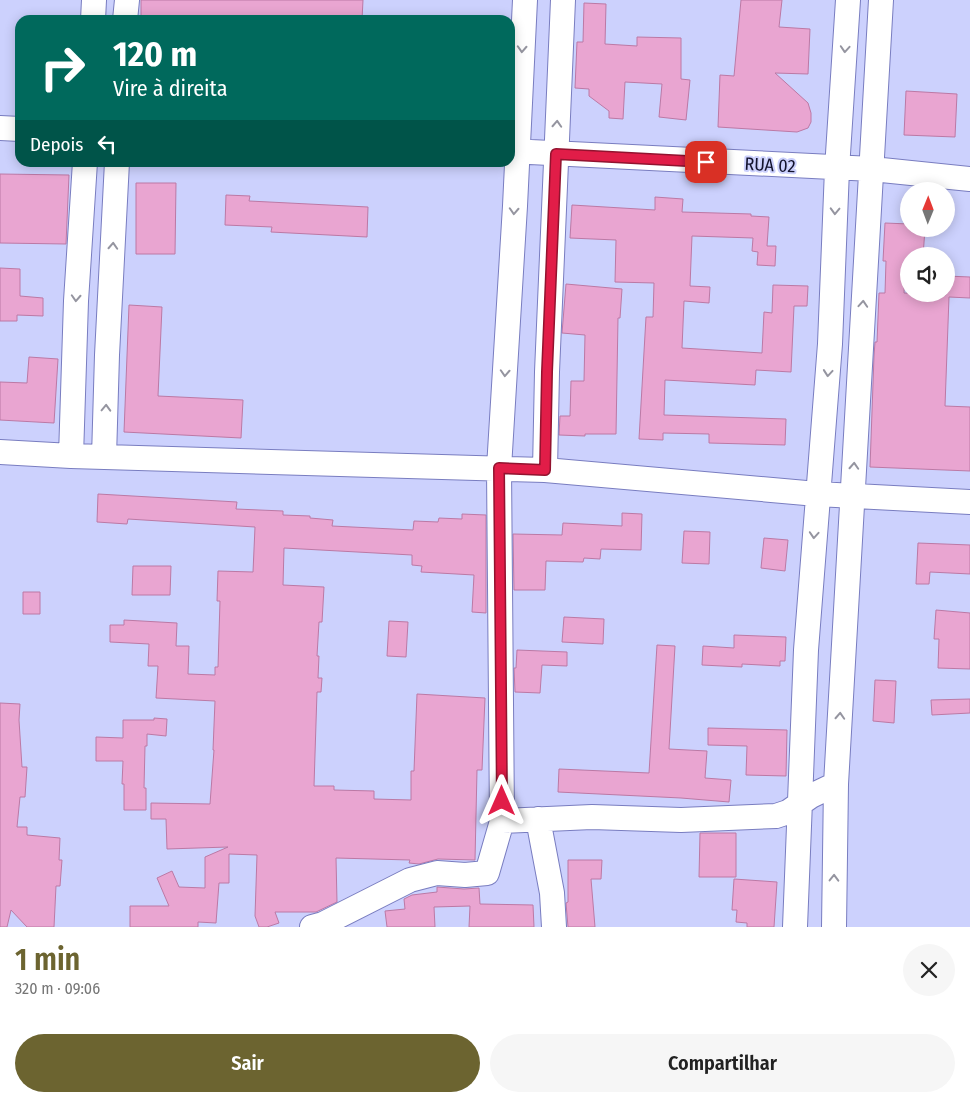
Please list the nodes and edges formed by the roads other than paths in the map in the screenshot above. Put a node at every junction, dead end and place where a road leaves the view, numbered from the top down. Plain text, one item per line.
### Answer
1 (94, 0) edge
2 (126, 0) edge
3 (524, 0) edge
4 (563, 0) edge
5 (848, 0) edge
6 (882, 0) edge
7 (93, 15) edge
8 (125, 15) edge
9 (0, 128) edge
10 (15, 129) edge
11 (515, 136) edge
12 (515, 151) edge
13 (556, 154) junction
14 (85, 167) edge
15 (117, 167) edge
16 (513, 167) edge
17 (837, 169) junction
18 (872, 169) junction
19 (970, 179) edge
20 (0, 452) edge
21 (71, 456) junction
22 (104, 457) junction
23 (499, 468) junction
24 (545, 470) junction
25 (817, 494) junction
26 (853, 497) junction
27 (970, 502) edge
28 (836, 784) junction
29 (799, 806) junction
30 (538, 819) junction
31 (502, 821) junction
32 (312, 927) edge
33 (554, 927) edge
34 (795, 927) edge
35 (834, 927) edge

1 - 7 street
2 - 8 street
3 -> 11 street
13 -> 4 street
5 -> 17 street
6 - 18 street
9 - 10 street
12 - 13 street, RUA 02
13 - 17 street, RUA 02
13 - 24 street
14 -> 21 street
22 -> 15 street
16 -> 23 street
17 - 18 street, RUA 02
17 -> 25 street
18 - 19 street, RUA 02
26 -> 18 street
20 - 21 street
21 - 22 street
22 - 23 street
23 - 24 street
23 - 31 street
24 - 25 street
25 - 26 street
25 -> 29 street
26 - 27 street
28 -> 26 street
28 - 29 street
35 -> 28 street
29 - 30 street
29 - 34 street
30 - 31 street
30 - 33 street
31 - 32 street

